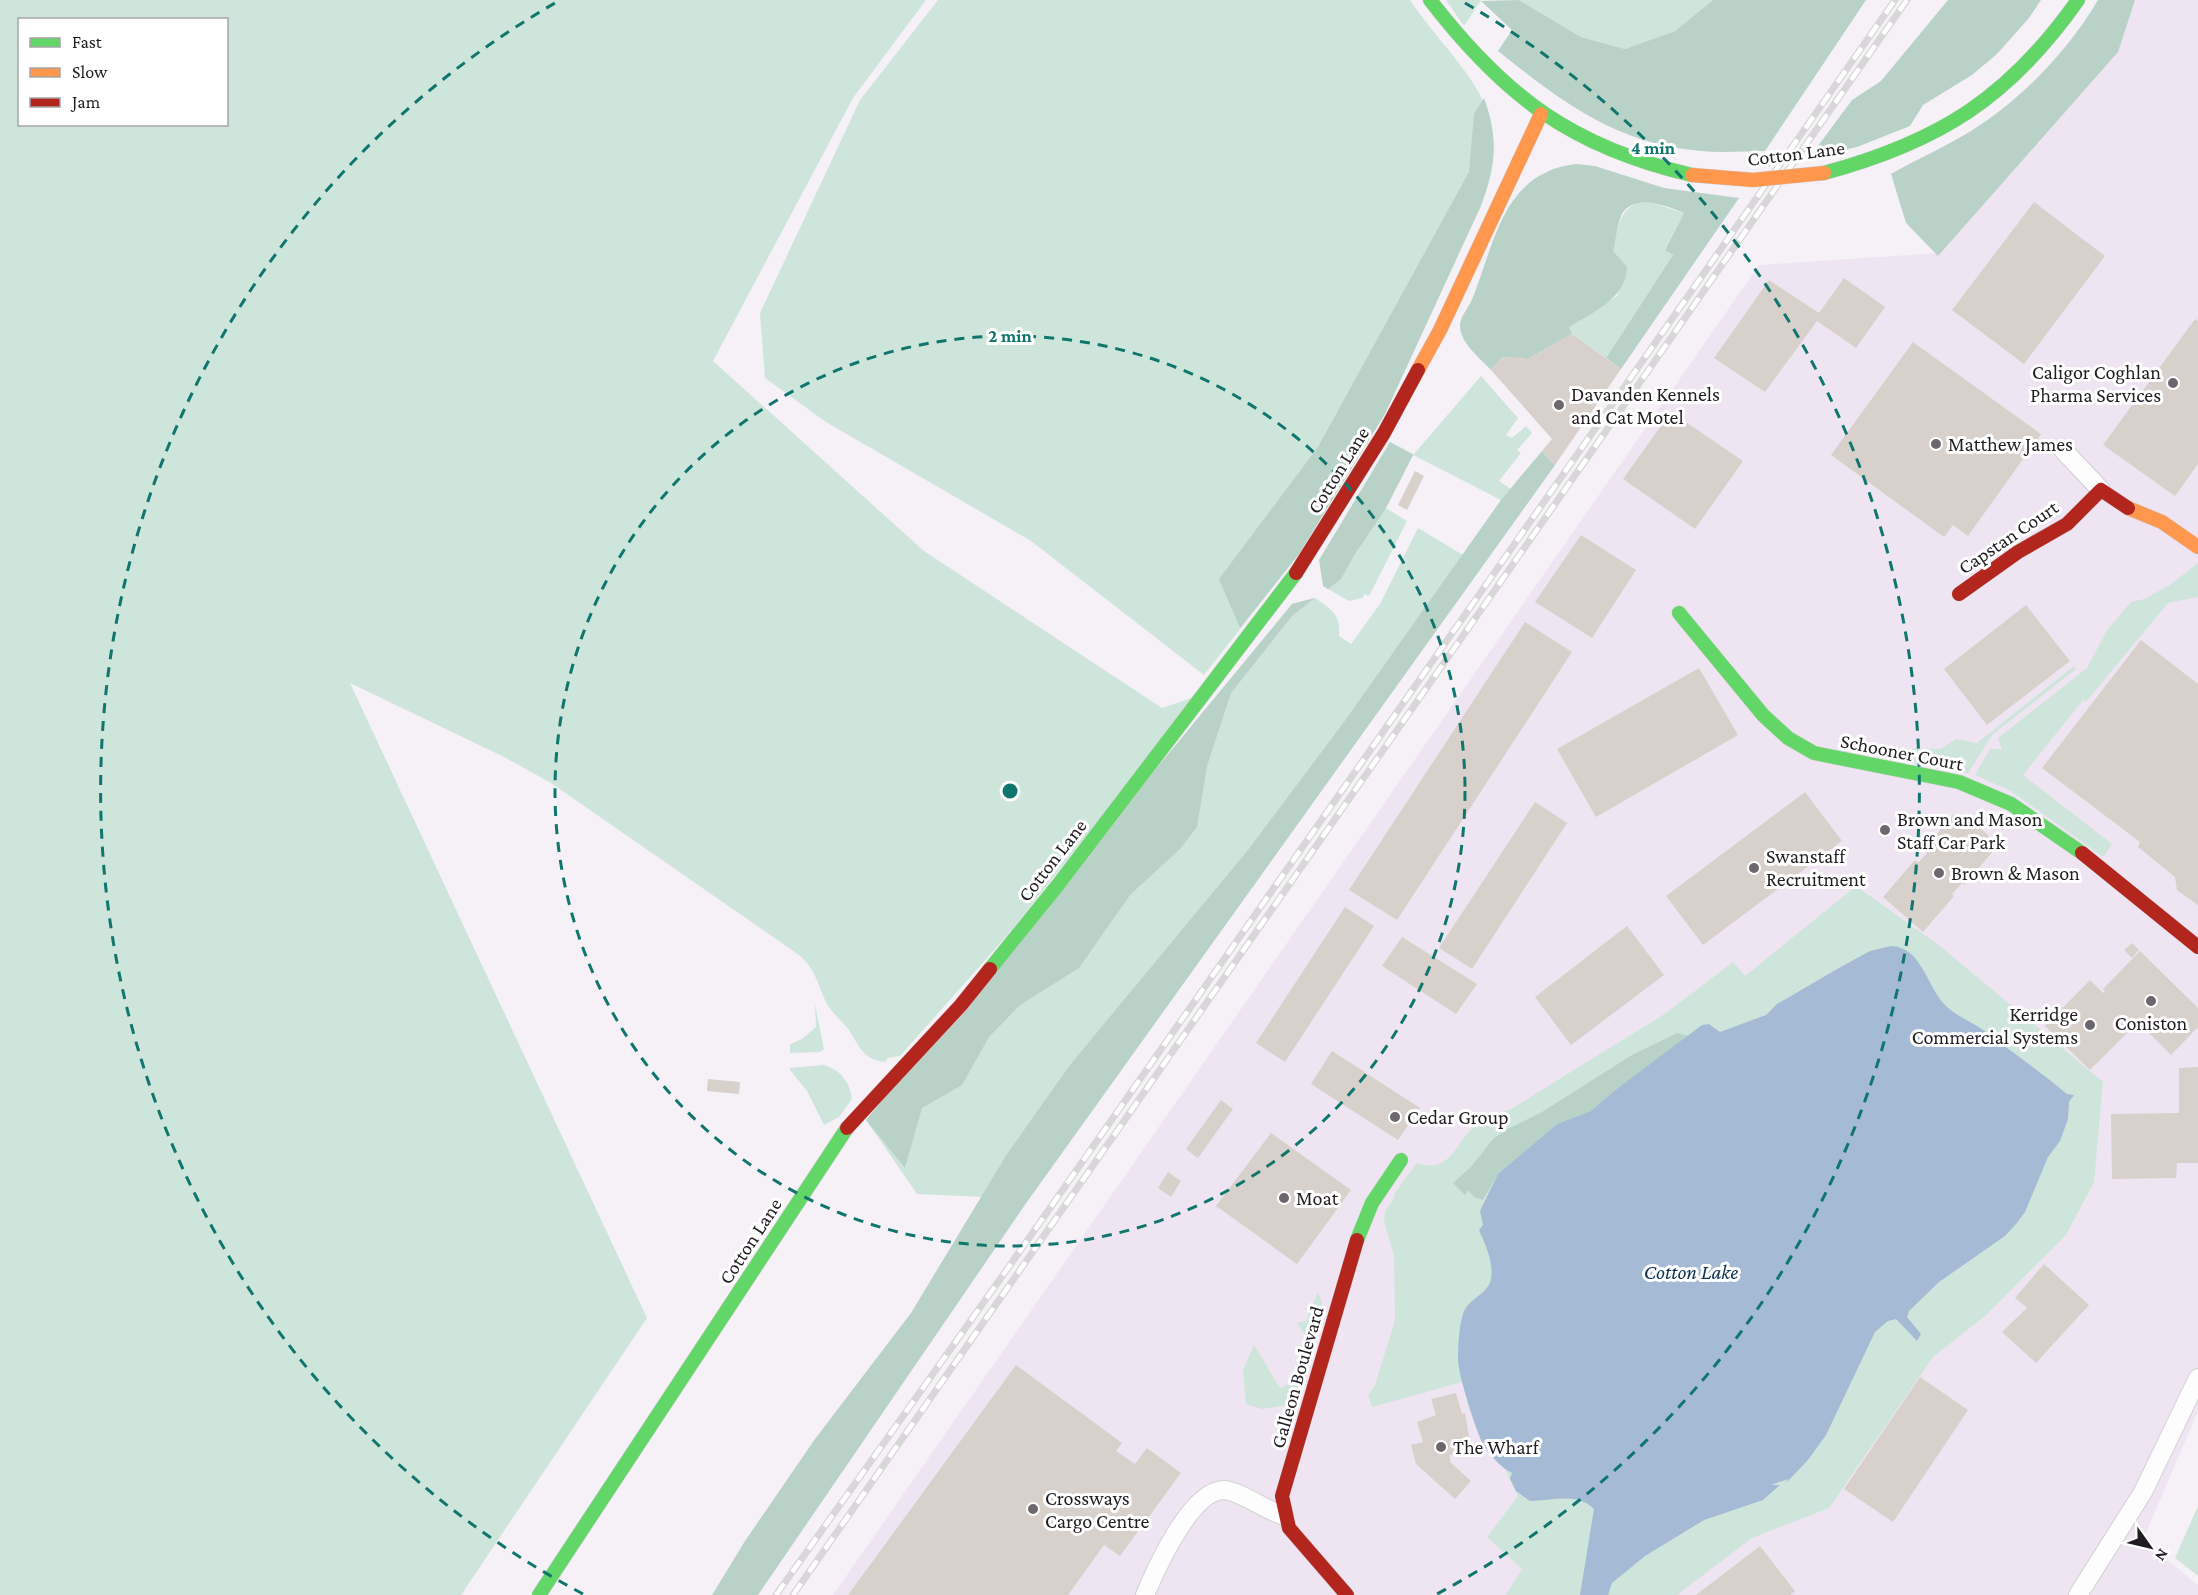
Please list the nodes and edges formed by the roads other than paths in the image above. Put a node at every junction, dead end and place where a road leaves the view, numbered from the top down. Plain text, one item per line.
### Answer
1 (1430, 0) edge
2 (2078, 0) edge
3 (1541, 114) junction
4 (2063, 450) dead end
5 (2101, 490) junction
6 (2198, 547) edge
7 (1959, 594) dead end
8 (1679, 613) dead end
9 (2198, 947) edge
10 (1401, 1160) dead end
11 (2198, 1378) edge
12 (1284, 1516) junction
13 (539, 1595) edge
14 (1145, 1595) edge
15 (1347, 1595) edge
16 (2078, 1595) edge

1 - 3 street, Cotton Lane
2 - 3 street, Cotton Lane, bridge
3 - 13 street, Cotton Lane
4 - 5 street
5 - 6 street
5 - 7 street, Capstan Court
8 - 9 street, Schooner Court
10 - 12 street, Galleon Boulevard
11 - 16 street
12 - 14 street
12 - 15 street

